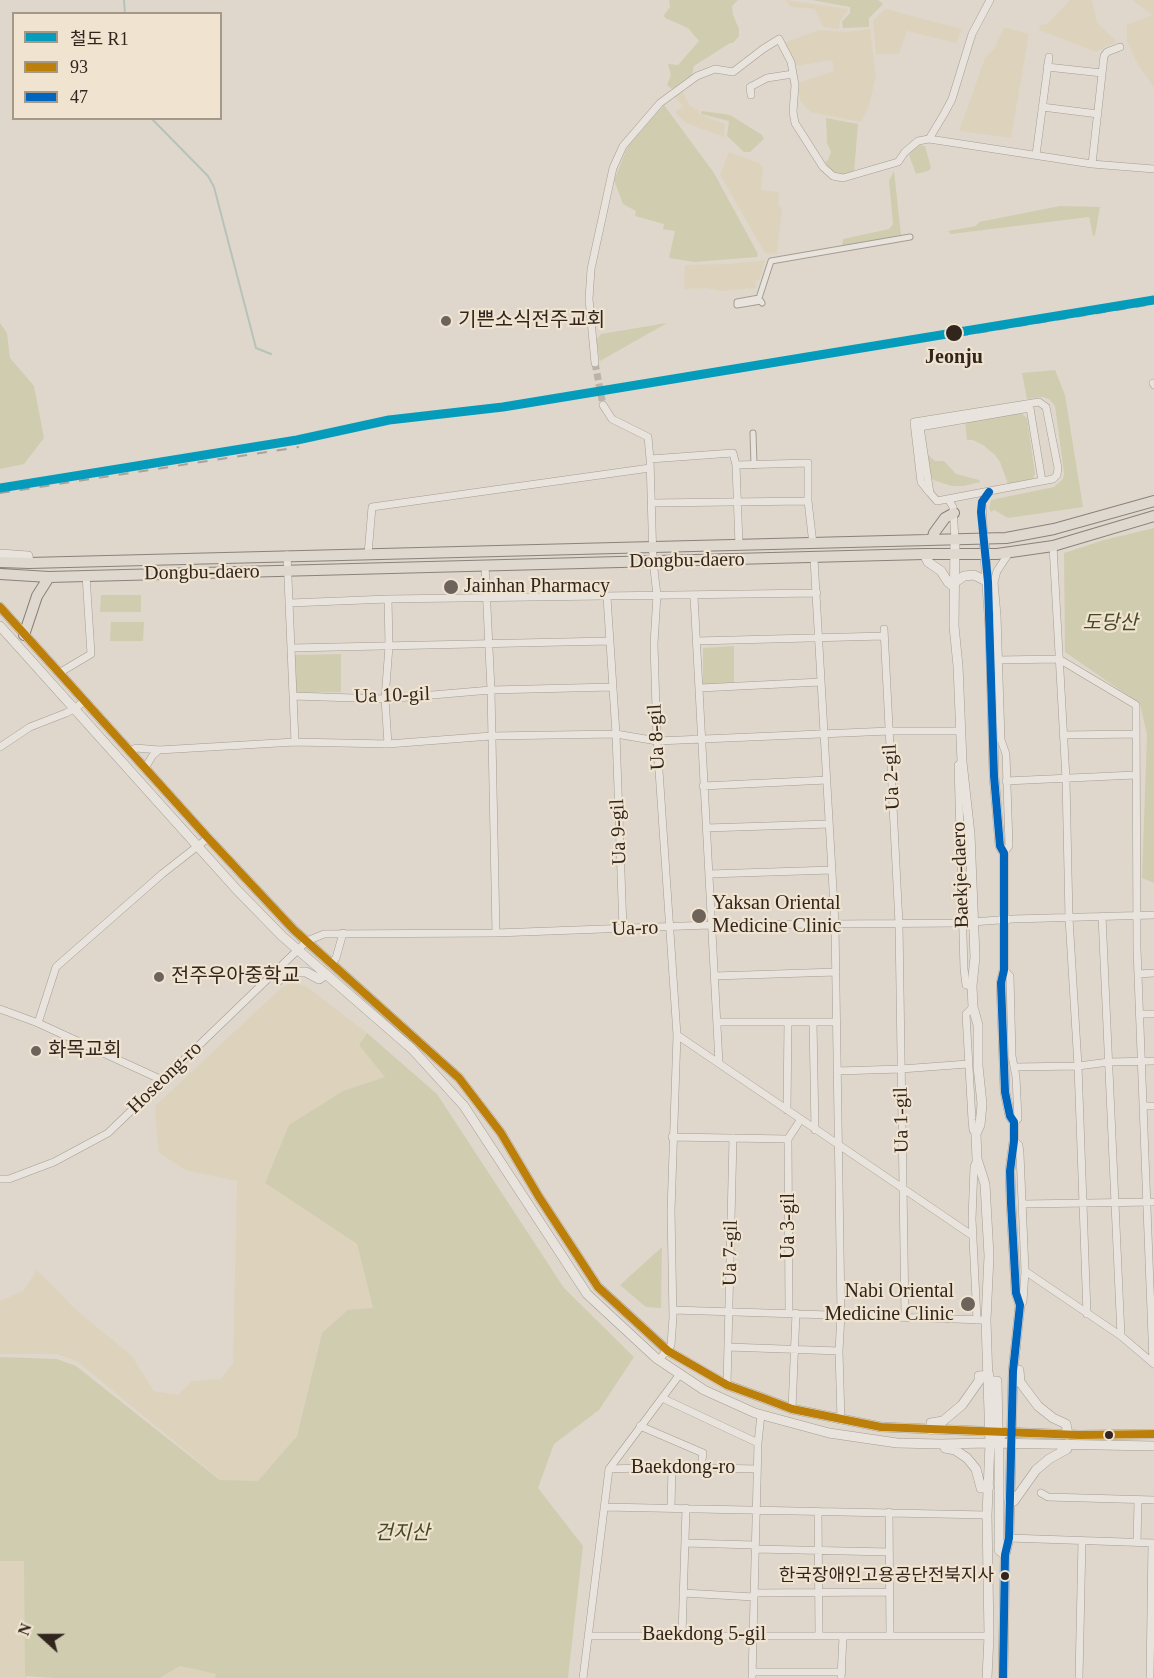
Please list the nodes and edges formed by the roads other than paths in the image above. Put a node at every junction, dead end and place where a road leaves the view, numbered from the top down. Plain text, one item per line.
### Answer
1 (990, 0) edge
2 (1120, 47) dead end
3 (1049, 57) dead end
4 (1047, 67) junction
5 (1102, 73) junction
6 (793, 74) junction
7 (751, 95) dead end
8 (1042, 107) junction
9 (1098, 114) junction
10 (929, 139) junction
11 (1036, 155) junction
12 (1092, 164) junction
13 (1154, 169) edge
14 (910, 237) dead end
15 (762, 303) dead end
16 (595, 363) tunnel mouth
17 (603, 405) tunnel mouth
18 (753, 433) dead end
19 (650, 459) junction
20 (736, 465) junction
21 (754, 465) junction
22 (650, 468) junction
23 (1042, 481) junction
24 (989, 492) junction
25 (930, 493) junction
26 (948, 499) junction
27 (808, 501) junction
28 (1154, 501) edge
29 (737, 502) junction
30 (652, 503) junction
31 (954, 513) junction
32 (1154, 516) edge
33 (984, 539) junction
34 (932, 540) junction
35 (955, 540) junction
36 (813, 544) junction
37 (739, 545) junction
38 (1053, 546) junction
39 (652, 547) junction
40 (1009, 553) junction
41 (0, 554) edge
42 (368, 554) junction
43 (924, 554) junction
44 (955, 554) junction
45 (287, 555) junction
46 (985, 555) junction
47 (814, 559) junction
48 (653, 561) junction
49 (0, 562) edge
50 (29, 563) junction
51 (485, 565) junction
52 (288, 571) junction
53 (0, 574) edge
54 (86, 575) junction
55 (49, 577) junction
56 (988, 582) junction
57 (954, 585) junction
58 (817, 593) junction
59 (657, 595) junction
60 (694, 596) junction
61 (488, 597) junction
62 (607, 597) junction
63 (388, 599) junction
64 (290, 603) junction
65 (0, 607) edge
66 (997, 615) junction
67 (0, 626) edge
68 (990, 630) junction
69 (24, 635) junction
70 (819, 637) junction
71 (609, 641) junction
72 (697, 641) junction
73 (998, 643) junction
74 (489, 644) junction
75 (389, 646) junction
76 (291, 648) junction
77 (1059, 659) junction
78 (998, 660) junction
79 (59, 673) junction
80 (822, 682) junction
81 (612, 687) junction
82 (700, 688) junction
83 (491, 690) junction
84 (293, 696) junction
85 (385, 699) junction
86 (84, 701) junction
87 (76, 708) junction
88 (1000, 712) junction
89 (993, 726) junction
90 (961, 731) junction
91 (890, 732) junction
92 (616, 734) junction
93 (1136, 734) junction
94 (825, 735) junction
95 (1063, 735) junction
96 (491, 736) junction
97 (700, 740) junction
98 (1001, 740) junction
99 (657, 741) junction
100 (295, 742) junction
101 (388, 744) junction
102 (1, 745) edge
103 (159, 750) junction
104 (130, 752) junction
105 (962, 762) junction
106 (145, 768) junction
107 (1136, 775) junction
108 (1066, 779) junction
109 (827, 780) junction
110 (1006, 781) junction
111 (703, 786) junction
112 (830, 824) junction
113 (706, 828) junction
114 (208, 838) junction
115 (198, 846) junction
116 (1004, 853) junction
117 (832, 870) junction
118 (709, 874) junction
119 (1136, 915) junction
120 (1154, 915) edge
121 (1102, 916) junction
122 (1069, 918) junction
123 (1004, 919) junction
124 (974, 922) junction
125 (964, 923) junction
126 (835, 924) junction
127 (899, 924) junction
128 (710, 925) junction
129 (668, 928) junction
130 (623, 929) junction
131 (343, 933) junction
132 (496, 933) junction
133 (307, 941) junction
134 (297, 951) junction
135 (331, 964) junction
136 (1004, 970) junction
137 (836, 972) junction
138 (1154, 973) edge
139 (1138, 974) junction
140 (274, 975) junction
141 (326, 975) junction
142 (715, 976) junction
143 (972, 986) junction
144 (973, 1007) junction
145 (0, 1009) edge
146 (1140, 1014) junction
147 (1154, 1014) edge
148 (717, 1022) junction
149 (788, 1022) junction
150 (813, 1022) junction
151 (836, 1022) junction
152 (38, 1023) junction
153 (677, 1035) junction
154 (1141, 1061) junction
155 (1154, 1061) edge
156 (1108, 1062) junction
157 (719, 1064) junction
158 (968, 1064) junction
159 (1078, 1066) junction
160 (1015, 1067) junction
161 (901, 1069) junction
162 (837, 1071) junction
163 (162, 1080) junction
164 (1143, 1106) junction
165 (1154, 1106) edge
166 (787, 1110) junction
167 (801, 1119) junction
168 (1014, 1122) junction
169 (816, 1130) junction
170 (976, 1134) junction
171 (672, 1137) junction
172 (733, 1138) junction
173 (788, 1139) junction
174 (1014, 1141) junction
175 (837, 1146) junction
176 (1145, 1154) junction
177 (1154, 1154) edge
178 (977, 1159) junction
179 (0, 1179) edge
180 (903, 1188) junction
181 (1115, 1202) junction
182 (1150, 1202) edge
183 (1082, 1203) junction
184 (1023, 1204) junction
185 (973, 1236) junction
186 (1151, 1249) edge
187 (1025, 1271) junction
188 (1152, 1290) edge
189 (1020, 1305) junction
190 (673, 1310) junction
191 (730, 1311) junction
192 (792, 1313) junction
193 (841, 1314) junction
194 (1087, 1314) junction
195 (905, 1316) junction
196 (981, 1320) junction
197 (1153, 1332) edge
198 (1120, 1336) junction
199 (728, 1347) junction
200 (794, 1349) junction
201 (668, 1351) junction
202 (839, 1351) junction
203 (659, 1360) junction
204 (1154, 1364) edge
205 (1013, 1371) junction
206 (680, 1374) junction
207 (989, 1378) junction
208 (728, 1385) junction
209 (662, 1398) junction
210 (792, 1409) junction
211 (761, 1414) junction
212 (841, 1420) junction
213 (640, 1426) junction
214 (931, 1430) junction
215 (994, 1431) junction
216 (1011, 1432) junction
217 (1154, 1434) edge
218 (1067, 1439) junction
219 (758, 1443) junction
220 (995, 1443) junction
221 (1010, 1443) junction
222 (940, 1444) junction
223 (1154, 1446) edge
224 (672, 1467) junction
225 (701, 1467) junction
226 (609, 1468) junction
227 (757, 1469) junction
228 (989, 1487) junction
229 (1041, 1493) dead end
230 (1154, 1500) edge
231 (1138, 1501) junction
232 (1009, 1503) junction
233 (604, 1507) junction
234 (671, 1508) junction
235 (686, 1508) junction
236 (756, 1510) junction
237 (818, 1511) junction
238 (889, 1512) junction
239 (987, 1515) junction
240 (1009, 1538) junction
241 (1082, 1540) junction
242 (1137, 1542) junction
243 (685, 1543) junction
244 (1153, 1543) edge
245 (755, 1547) junction
246 (819, 1550) junction
247 (889, 1552) junction
248 (1005, 1555) junction
249 (1153, 1563) edge
250 (890, 1592) junction
251 (683, 1593) junction
252 (819, 1593) junction
253 (754, 1595) junction
254 (1152, 1601) edge
255 (682, 1635) junction
256 (753, 1635) junction
257 (819, 1635) junction
258 (589, 1636) junction
259 (843, 1636) junction
260 (890, 1636) junction
261 (989, 1636) junction
262 (1152, 1638) edge
263 (1151, 1674) edge
264 (752, 1675) edge
265 (842, 1675) edge
266 (583, 1678) edge
267 (987, 1678) edge
268 (1003, 1678) edge
269 (1079, 1678) edge

1 - 10 street
2 - 5 street
3 - 4 street
4 - 5 street
4 - 8 street
5 - 9 street
6 - 7 street
6 - 10 street
6 - 16 street
8 - 9 street
8 - 11 street
9 - 12 street
10 - 11 street
11 - 12 street
12 - 13 street
14 - 15 street
17 - 19 street, Ua 8-gil
18 - 21 street
19 - 20 street
19 - 22 street, Ua 8-gil
20 - 21 street
20 - 29 street
21 - 27 street
22 - 30 street, Ua 8-gil
22 - 42 street
23 - 24 street
23 - 25 street
23 - 25 street
24 - 26 street
24 - 33 street
25 - 26 street
26 - 31 street
27 - 29 street
27 - 36 street
28 - 33 main road, Dongbu-daero
29 - 30 street
29 - 37 street
30 - 39 street, Ua 8-gil
31 - 34 main road
31 - 35 street
32 - 38 main road, Dongbu-daero
33 - 35 main road, Dongbu-daero
33 - 46 street, Baekje-daero
34 - 35 main road, Dongbu-daero
34 - 36 main road, Dongbu-daero
35 - 44 street, Baekje-daero
36 - 37 main road, Dongbu-daero
37 - 39 main road, Dongbu-daero
38 - 40 main road, Dongbu-daero
38 - 77 street
39 - 42 main road, Dongbu-daero
39 - 48 street, Ua 8-gil
40 - 46 main road, Dongbu-daero
40 - 66 street
41 - 50 street
42 - 45 main road, Dongbu-daero
43 - 44 main road, Dongbu-daero
43 - 47 main road, Dongbu-daero
43 - 57 street
44 - 46 main road, Dongbu-daero
44 - 57 street, Baekje-daero
45 - 50 main road, Dongbu-daero
45 - 52 street
46 - 56 street, Baekje-daero
47 - 48 main road, Dongbu-daero
47 - 58 street
48 - 51 main road, Dongbu-daero
48 - 59 street, Ua 8-gil
49 - 50 main road, Dongbu-daero
51 - 52 main road, Dongbu-daero
51 - 61 street
52 - 54 main road, Dongbu-daero
52 - 64 street
53 - 55 main road, Dongbu-daero
54 - 55 main road, Dongbu-daero
54 - 79 street
55 - 69 main road
56 - 57 street
56 - 68 street, Baekje-daero
57 - 90 street, Baekje-daero
58 - 60 street
58 - 70 street
59 - 60 street
59 - 62 street
59 - 99 street, Ua 8-gil
60 - 72 street
61 - 62 street
61 - 63 street
61 - 74 street
62 - 71 street, Ua 9-gil
63 - 64 street
63 - 75 street
64 - 76 street
65 - 69 street
66 - 68 street, Baekje-daero
66 - 73 street
67 - 87 street
68 - 73 street
68 - 89 street, Baekje-daero
69 - 79 street
70 - 72 street
70 - 80 street
70 - 91 street, Ua 2-gil
71 - 74 street
71 - 81 street, Ua 9-gil
72 - 82 street
73 - 78 street
74 - 75 street
74 - 83 street
75 - 76 street
75 - 85 street
76 - 84 street
77 - 78 street
77 - 93 street
77 - 95 street
78 - 88 street
79 - 86 street
80 - 82 street
80 - 94 street
81 - 83 street, Ua 10-gil
81 - 92 street, Ua 9-gil
82 - 97 street
83 - 85 street, Ua 10-gil
83 - 96 street
84 - 85 street, Ua 10-gil
84 - 100 street
85 - 101 street
86 - 87 street
86 - 104 street
87 - 102 street
87 - 115 street
88 - 89 street
88 - 98 street
89 - 98 street
89 - 116 street, Baekje-daero
90 - 91 street
90 - 105 street, Baekje-daero
91 - 94 street
91 - 127 street, Ua 2-gil
92 - 96 street
92 - 99 street
92 - 130 street, Ua 9-gil
93 - 95 street
93 - 107 street
94 - 97 street
94 - 109 street
95 - 108 street
96 - 101 street
96 - 132 street
97 - 99 street
97 - 111 street
98 - 110 street
99 - 129 street, Ua 8-gil
100 - 101 street
100 - 103 street
103 - 104 street
103 - 106 street
104 - 106 street
105 - 124 street, Baekje-daero
105 - 125 street, Baekje-daero
106 - 114 street
107 - 108 street
107 - 119 street
108 - 110 street
108 - 122 street
109 - 111 street
109 - 112 street
110 - 116 street
111 - 113 street
112 - 113 street
112 - 117 street
113 - 118 street
114 - 115 street
114 - 133 street
115 - 134 street
115 - 152 street
116 - 123 street, Baekje-daero
117 - 118 street
117 - 126 street
118 - 128 street
119 - 120 street, Ua-ro
119 - 121 street, Ua-ro
119 - 139 street
121 - 122 street, Ua-ro
121 - 156 street
122 - 123 street, Ua-ro
122 - 159 street
123 - 124 street, Ua-ro
123 - 136 street, Baekje-daero
124 - 125 street, Ua-ro
124 - 143 street, Baekje-daero
125 - 127 street, Ua-ro
125 - 143 street, Baekje-daero
126 - 127 street, Ua-ro
126 - 128 street, Ua-ro
126 - 137 street
127 - 161 street, Ua 1-gil
128 - 129 street, Ua-ro
128 - 142 street
129 - 130 street, Ua-ro
129 - 153 street
130 - 132 street, Ua-ro
131 - 132 street, Ua-ro
131 - 133 street, Ua-ro
131 - 135 street
133 - 134 street, Hoseong-ro
133 - 135 street
134 - 140 street, Hoseong-ro
134 - 141 street
135 - 201 street
136 - 160 street, Baekje-daero
136 - 168 street, Baekje-daero
137 - 142 street
137 - 151 street
138 - 139 street
139 - 146 street
140 - 141 street
140 - 163 street, Hoseong-ro
141 - 203 street
142 - 148 street
143 - 144 street, Baekje-daero
144 - 158 street, Baekje-daero
144 - 170 street, Baekje-daero
145 - 152 street
146 - 147 street
146 - 154 street
148 - 149 street
148 - 157 street
149 - 150 street
149 - 166 street
150 - 151 street
150 - 169 street
151 - 162 street
152 - 163 street
153 - 157 street
153 - 171 street
154 - 155 street
154 - 156 street
154 - 164 street
156 - 159 street
156 - 181 street
157 - 166 street
158 - 161 street
158 - 170 street, Baekje-daero
159 - 160 street
159 - 183 street
160 - 168 street, Baekje-daero
161 - 162 street
161 - 180 street, Ua 1-gil
162 - 175 street
163 - 179 street, Hoseong-ro
164 - 165 street
164 - 176 street
166 - 167 street
167 - 169 street
167 - 173 street
168 - 174 street, Baekje-daero
169 - 175 street
170 - 178 street, Baekje-daero
171 - 172 street
171 - 190 street
172 - 173 street
172 - 191 street, Ua 7-gil
173 - 192 street, Ua 3-gil
174 - 184 street, Baekje-daero
174 - 189 street, Baekje-daero
175 - 180 street
175 - 193 street
176 - 177 street
176 - 182 street
178 - 185 street, Baekje-daero
178 - 196 street, Baekje-daero
180 - 185 street
180 - 195 street, Ua 1-gil
181 - 182 street
181 - 183 street
181 - 198 street
182 - 186 street
183 - 184 street
183 - 194 street
184 - 187 street, Baekje-daero
185 - 196 street, Baekje-daero
186 - 188 street
187 - 189 street, Baekje-daero
187 - 194 street
188 - 197 street
189 - 205 street, Baekje-daero
190 - 191 street, Ua 7-gil
190 - 201 street
191 - 192 street
191 - 199 street
192 - 193 street
192 - 200 street, Ua 3-gil
193 - 195 street
193 - 202 street
194 - 198 street
195 - 196 street
196 - 207 street, Baekje-daero
197 - 204 street
198 - 204 street
199 - 200 street
199 - 208 street
200 - 202 street
200 - 210 street, Ua 3-gil
201 - 203 street
201 - 208 street
202 - 212 street
203 - 206 street
205 - 216 street, Baekje-daero
205 - 218 street
206 - 209 street
206 - 211 street
207 - 214 street
207 - 215 street, Baekje-daero
208 - 210 street
209 - 213 street
209 - 219 street, Baekdong-ro
210 - 212 street
211 - 219 street, Baekdong-ro
211 - 222 street
212 - 214 street
213 - 225 street
213 - 226 street
214 - 215 street
215 - 216 street
215 - 220 street, Baekje-daero
215 - 221 street
216 - 218 street
216 - 221 street, Baekje-daero
217 - 218 street
218 - 221 street
218 - 223 street
218 - 232 street
219 - 227 street, Baekdong-ro
220 - 221 street
220 - 222 street
220 - 228 street, Baekje-daero
220 - 248 street
221 - 232 street, Baekje-daero
222 - 228 street
224 - 225 street, Baekdong-ro
224 - 226 street, Baekdong-ro
224 - 234 street
225 - 227 street, Baekdong-ro
226 - 233 street
227 - 236 street, Baekdong-ro
228 - 239 street, Baekje-daero
229 - 231 street
230 - 231 street
231 - 242 street
232 - 240 street, Baekje-daero
233 - 234 street
233 - 258 street
234 - 235 street
235 - 236 street
235 - 243 street
236 - 237 street
236 - 245 street, Baekdong-ro
237 - 238 street
237 - 246 street
238 - 239 street
238 - 247 street
239 - 261 street, Baekje-daero
240 - 241 street
240 - 248 street, Baekje-daero
241 - 242 street
241 - 269 street
242 - 244 street
243 - 245 street
243 - 251 street
244 - 249 street
245 - 246 street
245 - 253 street, Baekdong-ro
246 - 247 street
246 - 252 street
247 - 250 street
248 - 268 street, Baekje-daero
249 - 254 street
250 - 252 street
250 - 260 street
251 - 253 street
251 - 255 street
252 - 253 street
252 - 257 street
253 - 256 street, Baekdong-ro
254 - 262 street
255 - 256 street, Baekdong 5-gil
255 - 258 street, Baekdong 5-gil
256 - 257 street, Baekdong 5-gil
256 - 264 street, Baekdong-ro
257 - 259 street, Baekdong 5-gil
258 - 266 street
259 - 260 street, Baekdong 5-gil
259 - 265 street
260 - 261 street, Baekdong 5-gil
261 - 267 street, Baekje-daero
262 - 263 street
264 - 265 street, Baekdong-ro

